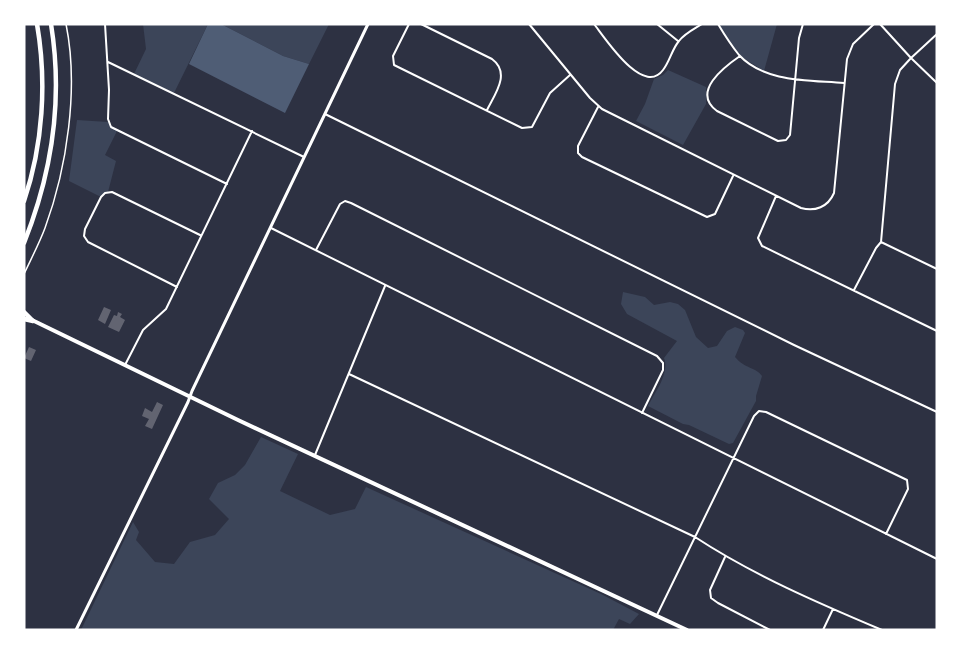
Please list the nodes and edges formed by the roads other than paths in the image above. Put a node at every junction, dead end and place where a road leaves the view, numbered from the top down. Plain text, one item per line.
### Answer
1 (37, 24) edge
2 (51, 24) edge
3 (105, 24) edge
4 (368, 24) edge
5 (409, 24) edge
6 (421, 24) edge
7 (529, 24) edge
8 (594, 24) edge
9 (657, 24) edge
10 (702, 24) edge
11 (718, 24) edge
12 (803, 24) edge
13 (874, 24) edge
14 (880, 24) edge
15 (937, 34) edge
16 (678, 41) junction
17 (740, 56) junction
18 (911, 58) junction
19 (108, 62) junction
20 (571, 75) junction
21 (794, 78) junction
22 (844, 83) junction
23 (937, 83) edge
24 (598, 106) junction
25 (486, 110) junction
26 (325, 114) junction
27 (252, 131) junction
28 (304, 157) junction
29 (733, 176) junction
30 (227, 184) junction
31 (776, 196) junction
32 (24, 201) edge
33 (270, 227) junction
34 (201, 236) junction
35 (881, 242) junction
36 (24, 243) edge
37 (316, 250) junction
38 (937, 269) edge
39 (385, 285) junction
40 (177, 287) junction
41 (854, 290) junction
42 (24, 316) edge
43 (33, 321) joint
44 (937, 331) edge
45 (125, 365) junction
46 (349, 374) junction
47 (190, 397) junction
48 (937, 412) edge
49 (642, 413) junction
50 (315, 455) junction
51 (733, 458) junction
52 (886, 534) junction
53 (695, 537) junction
54 (725, 556) junction
55 (937, 559) edge
56 (833, 609) junction
57 (657, 615) junction
58 (76, 630) edge
59 (687, 630) edge
60 (770, 630) edge
61 (823, 630) edge
62 (882, 630) edge

1 - 32 highway
2 - 36 highway
3 - 19 street
4 - 26 street
5 - 25 street
6 - 25 street
7 - 20 street
8 - 16 street
9 - 16 street
10 - 16 street
11 - 17 street
12 - 21 street
13 - 22 street
14 - 18 street
15 - 18 street
17 - 21 street
17 - 21 street
18 - 23 street
18 - 35 street
19 - 27 street
19 - 30 street
20 - 24 street
20 - 25 street
21 - 22 street
22 - 31 street
24 - 29 street
24 - 29 street
26 - 28 street
26 - 48 street
27 - 28 street
27 - 30 street
28 - 33 street
29 - 31 street
30 - 34 street
31 - 41 street
33 - 37 street
33 - 47 street
34 - 40 street
34 - 40 street
35 - 38 street
35 - 41 street
37 - 39 street
37 - 49 street
39 - 46 street
39 - 49 street
40 - 45 street
41 - 44 street
42 - 43 highway
43 - 45 main road
45 - 47 main road
46 - 50 street
46 - 53 street
47 - 50 main road
47 - 58 street
49 - 51 street
50 - 57 main road
51 - 52 street
51 - 52 street
51 - 53 street
52 - 55 street
53 - 54 street
53 - 57 street
54 - 56 street
54 - 60 street
56 - 61 street
56 - 62 street
57 - 59 main road

